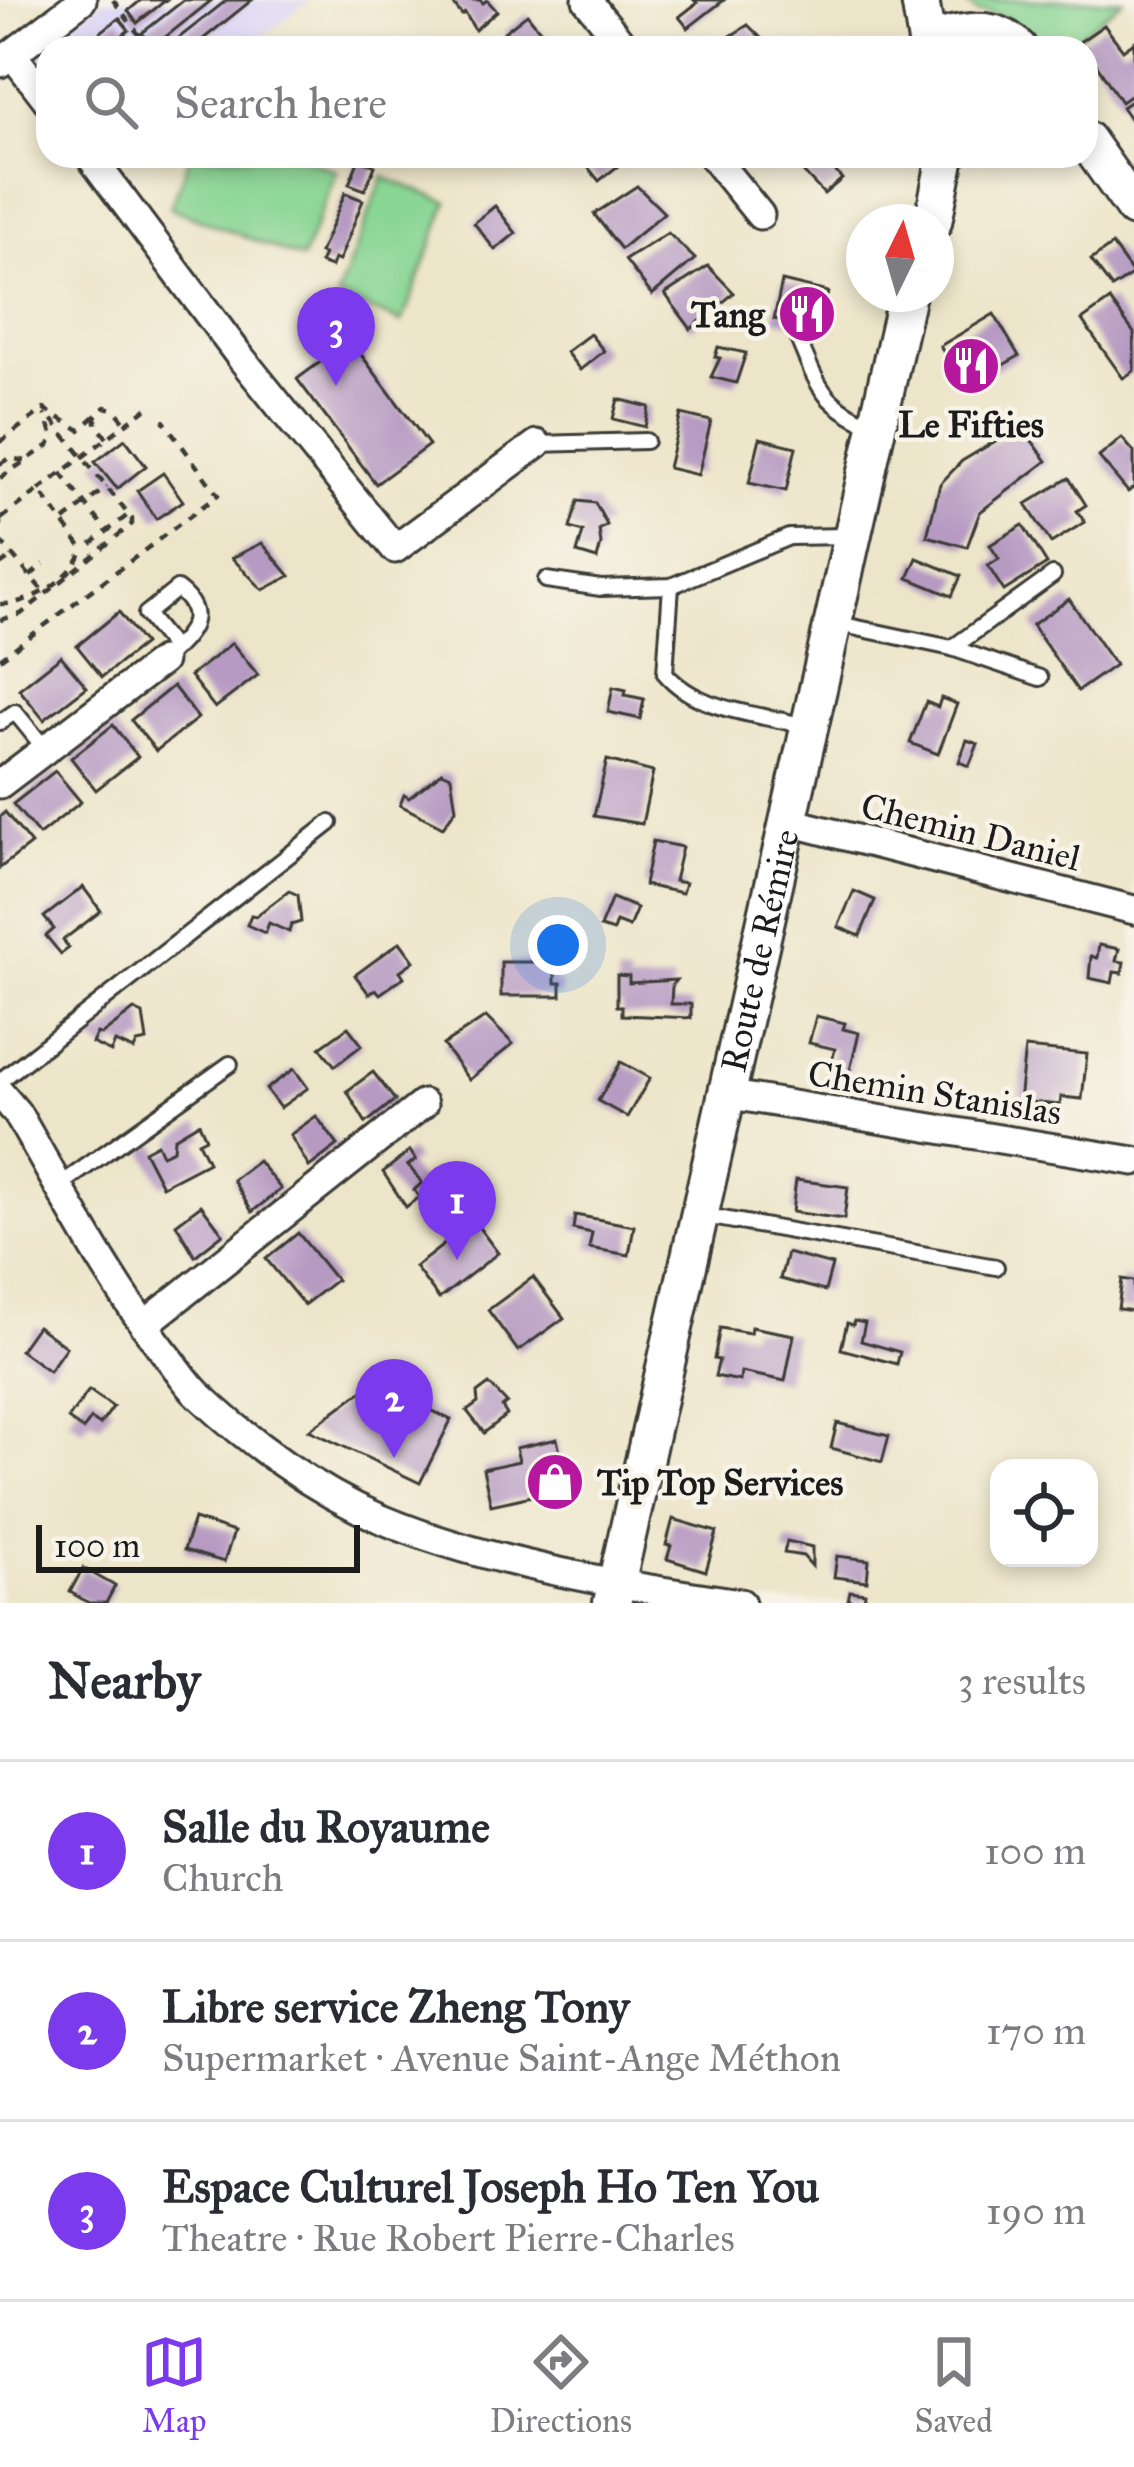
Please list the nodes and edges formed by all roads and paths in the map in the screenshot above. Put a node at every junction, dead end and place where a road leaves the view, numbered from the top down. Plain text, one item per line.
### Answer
1 (81, 0) edge
2 (112, 0) edge
3 (586, 0) edge
4 (920, 0) edge
5 (140, 36) edge
6 (615, 36) edge
7 (940, 36) edge
8 (950, 36) edge
9 (1001, 36) edge
10 (6, 58) edge
11 (36, 89) edge
12 (1098, 157) edge
13 (99, 168) edge
14 (722, 168) edge
15 (921, 168) edge
16 (944, 168) edge
17 (918, 204) edge
18 (937, 204) edge
19 (1134, 208) edge
20 (760, 215) dead end
21 (903, 312) edge
22 (799, 341) dead end
23 (152, 404) dead end
24 (44, 409) junction
25 (96, 415) junction
26 (164, 420) dead end
27 (126, 424) junction
28 (878, 428) junction
29 (107, 438) junction
30 (646, 441) dead end
31 (0, 442) edge
32 (537, 444) joint
33 (82, 457) junction
34 (26, 461) junction
35 (0, 464) edge
36 (61, 473) junction
37 (0, 478) edge
38 (107, 488) junction
39 (39, 490) junction
40 (86, 504) junction
41 (128, 514) junction
42 (0, 519) edge
43 (63, 522) junction
44 (107, 531) junction
45 (852, 536) junction
46 (0, 537) edge
47 (91, 544) dead end
48 (13, 556) junction
49 (44, 564) dead end
50 (0, 565) edge
51 (1053, 575) dead end
52 (30, 576) junction
53 (546, 580) dead end
54 (670, 586) junction
55 (42, 590) junction
56 (0, 604) edge
57 (0, 620) edge
58 (834, 623) junction
59 (952, 648) junction
60 (168, 655) dead end
61 (0, 659) edge
62 (1040, 678) dead end
63 (0, 722) edge
64 (811, 728) junction
65 (47, 752) junction
66 (0, 784) edge
67 (790, 822) junction
68 (330, 824) dead end
69 (1134, 910) edge
70 (230, 1064) dead end
71 (0, 1081) edge
72 (0, 1094) edge
73 (725, 1094) junction
74 (423, 1104) dead end
75 (1134, 1160) edge
76 (59, 1186) junction
77 (699, 1214) junction
78 (996, 1268) dead end
79 (143, 1325) junction
80 (614, 1593) edge
81 (741, 1603) edge

1 - 10 street
2 - 5 path
3 - 6 street
4 - 7 main road
8 - 9 main road
10 - 11 street
12 - 19 main road
13 - 32 street
14 - 20 street
15 - 17 main road
16 - 18 main road
21 - 28 main road, Route de Rémire
22 - 28 lane
23 - 27 path
24 - 25 path
24 - 31 path
24 - 33 path
24 - 34 path
25 - 27 path
25 - 29 path
26 - 61 path
27 - 29 path
28 - 45 main road, Route de Rémire
29 - 33 path
30 - 32 lane
33 - 36 path
33 - 38 path
34 - 35 path
34 - 37 path
36 - 39 path
36 - 40 path
38 - 40 path
38 - 41 path
39 - 42 path
39 - 43 path
40 - 43 path
40 - 44 path
41 - 44 path
41 - 57 path
42 - 46 path
43 - 55 path
44 - 47 path
45 - 54 lane
45 - 58 main road, Route de Rémire
46 - 48 path
48 - 50 path
48 - 52 path
49 - 52 path
51 - 59 lane
52 - 55 path
53 - 54 lane
54 - 64 lane
55 - 56 path
58 - 59 lane
58 - 64 main road, Route de Rémire
59 - 62 lane
60 - 65 street
63 - 65 lane
64 - 67 main road, Route de Rémire
65 - 66 street
67 - 69 street, Chemin Daniel
67 - 73 main road, Route de Rémire
68 - 71 lane
70 - 76 lane
72 - 76 street
73 - 75 street, Chemin Stanislas
73 - 77 main road, Route de Rémire
74 - 79 street
76 - 79 street
77 - 78 lane
77 - 80 main road, Route de Rémire
79 - 80 street
80 - 81 street

